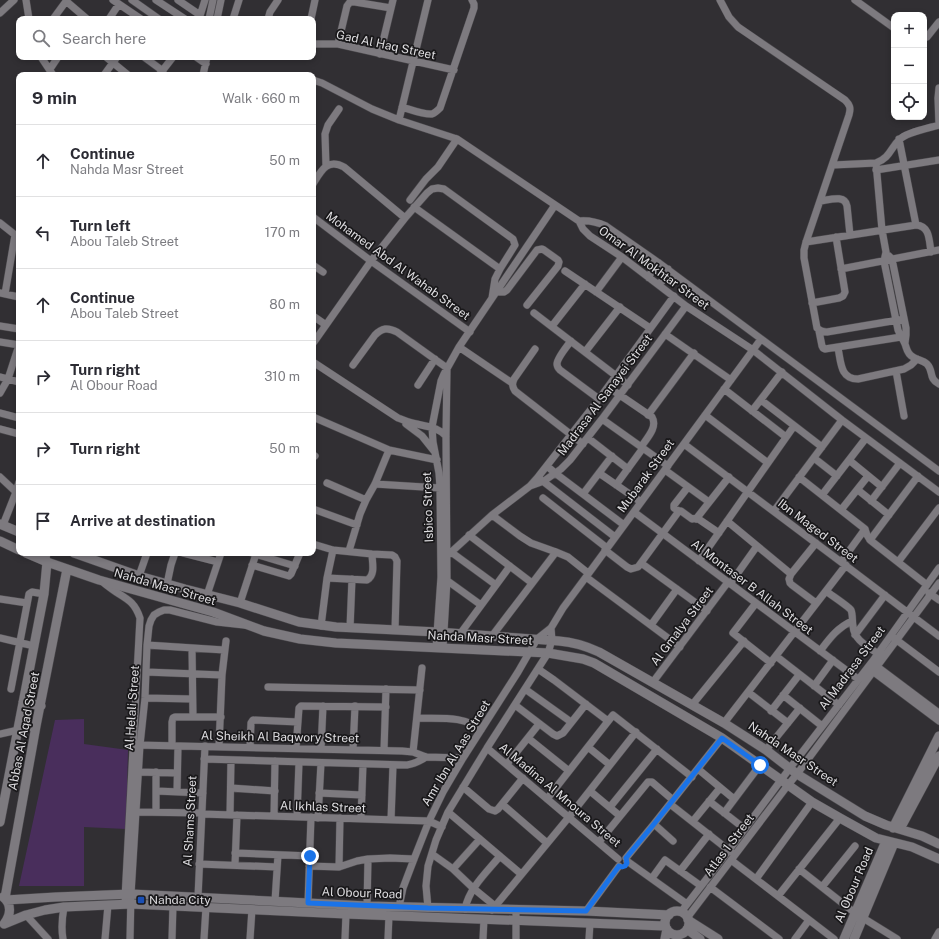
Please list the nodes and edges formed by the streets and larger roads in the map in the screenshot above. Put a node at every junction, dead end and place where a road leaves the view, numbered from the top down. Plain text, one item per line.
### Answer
1 (14, 0) edge
2 (26, 0) edge
3 (132, 0) edge
4 (156, 0) edge
5 (178, 0) edge
6 (205, 0) edge
7 (213, 0) edge
8 (221, 0) edge
9 (239, 0) edge
10 (278, 0) edge
11 (315, 0) edge
12 (393, 0) edge
13 (428, 0) edge
14 (472, 0) edge
15 (720, 0) edge
16 (855, 0) edge
17 (66, 1) edge
18 (116, 2) edge
19 (391, 8) junction
20 (0, 13) edge
21 (29, 16) edge
22 (55, 16) edge
23 (83, 16) edge
24 (110, 16) edge
25 (136, 16) edge
26 (155, 16) edge
27 (180, 16) edge
28 (199, 16) edge
29 (200, 16) edge
30 (210, 16) edge
31 (218, 16) edge
32 (234, 16) edge
33 (269, 16) edge
34 (312, 16) edge
35 (939, 22) edge
36 (891, 26) edge
37 (927, 37) edge
38 (316, 44) edge
39 (338, 44) junction
40 (380, 54) junction
41 (43, 60) edge
42 (57, 60) edge
43 (115, 60) edge
44 (147, 60) edge
45 (171, 60) edge
46 (206, 60) edge
47 (413, 61) junction
48 (454, 70) junction
49 (52, 72) edge
50 (106, 72) edge
51 (125, 72) edge
52 (160, 72) edge
53 (162, 72) edge
54 (203, 72) edge
55 (316, 81) edge
56 (939, 88) edge
57 (402, 107) junction
58 (340, 109) dead end
59 (398, 120) junction
60 (939, 125) edge
61 (457, 139) junction
62 (899, 139) junction
63 (939, 160) edge
64 (833, 165) junction
65 (326, 166) junction
66 (904, 166) junction
67 (876, 167) junction
68 (316, 179) edge
69 (410, 200) dead end
70 (820, 201) junction
71 (555, 205) junction
72 (414, 207) junction
73 (405, 218) junction
74 (316, 219) edge
75 (579, 221) junction
76 (0, 223) edge
77 (916, 225) junction
78 (882, 230) junction
79 (16, 235) edge
80 (850, 235) junction
81 (836, 237) junction
82 (16, 239) edge
83 (806, 242) junction
84 (939, 250) edge
85 (886, 252) junction
86 (931, 252) junction
87 (622, 257) junction
88 (892, 259) junction
89 (371, 261) junction
90 (884, 261) junction
91 (659, 263) junction
92 (316, 267) edge
93 (500, 269) junction
94 (841, 269) junction
95 (668, 270) junction
96 (565, 271) dead end
97 (323, 272) dead end
98 (649, 278) junction
99 (4, 279) edge
100 (584, 284) junction
101 (658, 284) junction
102 (497, 292) junction
103 (596, 292) junction
104 (2, 294) edge
105 (16, 296) edge
106 (674, 296) junction
107 (491, 300) junction
108 (812, 303) junction
109 (527, 306) dead end
110 (686, 306) junction
111 (620, 307) junction
112 (534, 313) dead end
113 (316, 318) edge
114 (904, 319) junction
115 (896, 320) junction
116 (326, 325) junction
117 (0, 326) edge
118 (552, 326) junction
119 (650, 328) junction
120 (16, 329) edge
121 (820, 330) junction
122 (470, 332) junction
123 (665, 334) junction
124 (316, 339) edge
125 (761, 339) junction
126 (903, 340) junction
127 (571, 341) junction
128 (0, 342) edge
129 (16, 345) edge
130 (460, 347) junction
131 (838, 348) junction
132 (535, 349) dead end
133 (753, 350) junction
134 (585, 352) junction
135 (16, 354) edge
136 (694, 354) junction
137 (435, 359) junction
138 (918, 359) junction
139 (316, 364) edge
140 (353, 365) dead end
141 (447, 368) junction
142 (896, 371) junction
143 (782, 372) junction
144 (616, 376) junction
145 (0, 377) edge
146 (8, 379) junction
147 (731, 380) junction
148 (16, 381) edge
149 (512, 383) junction
150 (939, 384) edge
151 (418, 385) dead end
152 (628, 385) junction
153 (608, 387) junction
154 (724, 390) junction
155 (0, 393) edge
156 (620, 395) junction
157 (599, 398) junction
158 (761, 400) junction
159 (752, 411) junction
160 (0, 413) edge
161 (648, 415) junction
162 (705, 415) junction
163 (904, 416) dead end
164 (16, 417) edge
165 (398, 418) junction
166 (316, 419) edge
167 (602, 419) junction
168 (842, 420) junction
169 (794, 426) junction
170 (432, 427) junction
171 (0, 429) edge
172 (16, 433) edge
173 (571, 435) junction
174 (446, 436) junction
175 (588, 438) junction
176 (786, 438) junction
177 (866, 438) junction
178 (583, 444) junction
179 (684, 444) junction
180 (642, 447) junction
181 (822, 447) junction
182 (389, 450) junction
183 (435, 452) junction
184 (612, 456) junction
185 (814, 458) junction
186 (437, 460) junction
187 (849, 460) junction
188 (768, 463) junction
189 (900, 463) junction
190 (547, 466) junction
191 (666, 468) junction
192 (628, 469) junction
193 (939, 471) edge
194 (555, 473) junction
195 (599, 473) junction
196 (837, 476) junction
197 (868, 476) junction
198 (918, 476) junction
199 (0, 477) edge
200 (729, 477) junction
201 (799, 477) junction
202 (541, 479) junction
203 (327, 483) dead end
204 (375, 484) junction
205 (616, 485) junction
206 (688, 487) junction
207 (882, 487) junction
208 (440, 488) junction
209 (858, 490) junction
210 (16, 492) joint
211 (748, 492) junction
212 (939, 492) edge
213 (583, 494) junction
214 (822, 495) junction
215 (543, 498) dead end
216 (366, 500) junction
217 (871, 501) junction
218 (641, 502) junction
219 (709, 502) junction
220 (939, 508) edge
221 (841, 510) junction
222 (316, 511) edge
223 (679, 511) junction
224 (774, 511) junction
225 (634, 512) junction
226 (492, 515) junction
227 (889, 515) junction
228 (696, 519) junction
229 (727, 521) junction
230 (1, 525) edge
231 (356, 525) junction
232 (624, 525) junction
233 (865, 529) junction
234 (16, 531) edge
235 (662, 533) junction
236 (719, 533) junction
237 (469, 536) junction
238 (615, 537) junction
239 (870, 540) junction
240 (0, 541) edge
241 (816, 543) junction
242 (316, 545) edge
243 (757, 546) junction
244 (16, 549) edge
245 (606, 549) junction
246 (333, 550) junction
247 (349, 551) junction
248 (556, 552) junction
249 (372, 554) junction
250 (450, 554) junction
251 (82, 556) edge
252 (146, 556) edge
253 (174, 556) edge
254 (195, 556) edge
255 (220, 556) edge
256 (254, 556) edge
257 (261, 556) edge
258 (299, 556) edge
259 (46, 558) edge
260 (699, 561) junction
261 (218, 562) junction
262 (898, 562) junction
263 (641, 563) junction
264 (844, 564) junction
265 (252, 566) junction
266 (295, 566) junction
267 (510, 566) junction
268 (939, 568) edge
269 (67, 569) junction
270 (791, 574) junction
271 (587, 575) junction
272 (139, 576) junction
273 (327, 578) junction
274 (444, 578) junction
275 (352, 579) junction
276 (99, 580) junction
277 (532, 583) junction
278 (729, 583) junction
279 (939, 583) edge
280 (167, 584) junction
281 (496, 585) junction
282 (925, 587) junction
283 (677, 589) junction
284 (826, 591) junction
285 (44, 594) junction
286 (931, 594) junction
287 (207, 595) junction
288 (885, 595) junction
289 (218, 598) junction
290 (0, 599) edge
291 (939, 600) edge
292 (756, 602) junction
293 (237, 603) junction
294 (816, 603) junction
295 (27, 604) junction
296 (481, 605) junction
297 (707, 611) junction
298 (213, 612) junction
299 (907, 612) junction
300 (229, 618) junction
301 (914, 618) junction
302 (852, 621) junction
303 (651, 625) junction
304 (250, 626) junction
305 (321, 626) junction
306 (350, 628) junction
307 (551, 628) junction
308 (395, 630) junction
309 (440, 632) junction
310 (795, 632) junction
311 (460, 634) junction
312 (855, 635) junction
313 (492, 636) junction
314 (890, 636) junction
315 (939, 636) edge
316 (0, 638) edge
317 (537, 639) junction
318 (552, 640) junction
319 (897, 640) junction
320 (226, 641) dead end
321 (744, 641) junction
322 (20, 643) junction
323 (147, 645) junction
324 (34, 646) junction
325 (680, 647) junction
326 (192, 648) junction
327 (439, 648) junction
328 (224, 650) junction
329 (820, 651) junction
330 (530, 652) junction
331 (548, 653) junction
332 (877, 653) junction
333 (776, 656) junction
334 (833, 660) junction
335 (771, 663) junction
336 (872, 667) junction
337 (422, 668) dead end
338 (538, 669) junction
339 (146, 672) junction
340 (939, 672) edge
341 (192, 674) junction
342 (222, 675) junction
343 (799, 675) junction
344 (858, 679) junction
345 (653, 682) junction
346 (814, 686) junction
347 (268, 688) dead end
348 (11, 689) dead end
349 (386, 689) junction
350 (525, 689) junction
351 (420, 690) junction
352 (748, 692) junction
353 (784, 695) junction
354 (145, 698) junction
355 (192, 699) junction
356 (23, 702) junction
357 (586, 704) junction
358 (515, 705) junction
359 (692, 705) junction
360 (838, 705) junction
361 (41, 706) junction
362 (323, 706) junction
363 (356, 706) junction
364 (386, 707) junction
365 (800, 708) junction
366 (771, 711) junction
367 (939, 712) edge
368 (220, 716) junction
369 (193, 717) junction
370 (417, 718) junction
371 (608, 721) junction
372 (939, 721) edge
373 (298, 722) junction
374 (571, 722) junction
375 (724, 723) junction
376 (788, 723) junction
377 (539, 724) junction
378 (36, 726) junction
379 (822, 726) junction
380 (17, 730) junction
381 (481, 730) junction
382 (636, 732) junction
383 (0, 734) edge
384 (939, 736) edge
385 (528, 738) junction
386 (722, 738) junction
387 (136, 745) junction
388 (175, 746) junction
389 (205, 746) junction
390 (219, 746) junction
391 (250, 747) junction
392 (588, 747) junction
393 (296, 748) junction
394 (487, 748) junction
395 (322, 749) junction
396 (657, 749) junction
397 (353, 750) junction
398 (384, 750) junction
399 (766, 750) junction
400 (413, 752) junction
401 (939, 756) edge
402 (426, 757) junction
403 (463, 758) junction
404 (204, 759) junction
405 (232, 760) junction
406 (275, 761) junction
407 (299, 762) junction
408 (321, 763) junction
409 (363, 764) junction
410 (507, 764) junction
411 (393, 765) junction
412 (610, 765) junction
413 (760, 765) junction
414 (698, 769) junction
415 (569, 771) junction
416 (794, 771) junction
417 (138, 772) junction
418 (156, 772) junction
419 (178, 773) junction
420 (692, 777) junction
421 (523, 778) junction
422 (785, 782) junction
423 (463, 786) junction
424 (231, 788) junction
425 (720, 788) junction
426 (275, 790) junction
427 (590, 790) junction
428 (156, 791) junction
429 (177, 792) junction
430 (203, 792) junction
431 (319, 793) junction
432 (362, 795) junction
433 (547, 799) junction
434 (734, 799) junction
435 (709, 801) junction
436 (672, 802) junction
437 (812, 802) junction
438 (502, 804) junction
439 (610, 807) junction
440 (136, 812) junction
441 (156, 812) junction
442 (448, 812) junction
443 (202, 813) junction
444 (724, 813) junction
445 (233, 815) junction
446 (274, 816) junction
447 (620, 816) junction
448 (297, 817) junction
449 (315, 817) junction
450 (569, 817) junction
451 (340, 818) junction
452 (840, 818) junction
453 (361, 819) junction
454 (391, 820) junction
455 (429, 821) junction
456 (0, 822) edge
457 (693, 822) junction
458 (654, 824) junction
459 (442, 827) junction
460 (897, 828) junction
461 (745, 829) junction
462 (709, 834) junction
463 (480, 839) junction
464 (673, 841) dead end
465 (599, 842) junction
466 (890, 842) junction
467 (547, 844) junction
468 (939, 844) edge
469 (855, 846) dead end
470 (235, 853) junction
471 (432, 854) junction
472 (278, 855) junction
473 (732, 855) junction
474 (310, 856) junction
475 (500, 856) junction
476 (368, 859) junction
477 (414, 859) junction
478 (623, 859) junction
479 (939, 859) edge
480 (199, 864) junction
481 (235, 865) junction
482 (309, 866) junction
483 (277, 867) junction
484 (339, 867) junction
485 (453, 869) junction
486 (799, 869) junction
487 (680, 871) junction
488 (521, 874) junction
489 (652, 878) junction
490 (756, 879) junction
491 (701, 886) junction
492 (710, 887) junction
493 (822, 887) junction
494 (474, 888) junction
495 (128, 894) junction
496 (778, 896) junction
497 (198, 897) junction
498 (4, 898) edge
499 (274, 901) junction
500 (308, 903) junction
501 (128, 904) junction
502 (687, 904) junction
503 (108, 905) junction
504 (173, 905) junction
505 (367, 906) junction
506 (64, 907) junction
507 (206, 907) junction
508 (399, 907) junction
509 (428, 908) junction
510 (493, 908) junction
511 (252, 909) junction
512 (465, 909) junction
513 (516, 910) junction
514 (586, 911) junction
515 (346, 914) junction
516 (26, 915) junction
517 (389, 915) junction
518 (669, 915) junction
519 (859, 916) junction
520 (484, 919) junction
521 (810, 920) junction
522 (516, 921) junction
523 (590, 923) junction
524 (2, 925) edge
525 (684, 925) edge
526 (666, 928) junction
527 (770, 932) junction
528 (939, 932) edge
529 (48, 939) edge
530 (63, 939) edge
531 (105, 939) edge
532 (130, 939) edge
533 (172, 939) edge
534 (204, 939) edge
535 (250, 939) edge
536 (345, 939) edge
537 (388, 939) edge
538 (483, 939) edge
539 (516, 939) edge
540 (589, 939) edge
541 (664, 939) edge
542 (700, 939) edge
543 (718, 939) edge
544 (766, 939) edge
545 (779, 939) edge
546 (795, 939) edge
547 (834, 939) edge
548 (844, 939) edge
549 (854, 939) edge
550 (896, 939) edge
551 (935, 939) edge

1 - 20 street
2 - 21 street
3 - 26 street
4 - 27 street
5 - 28 street
6 - 29 street
7 - 30 street
8 - 31 street
9 - 32 street
10 - 33 street
11 - 34 street
12 - 19 street
13 - 47 street
14 - 48 street
15 - 64 street
16 - 36 street
17 - 22 street
17 - 23 street
18 - 24 street
18 - 25 street
19 - 39 street
19 - 40 street
35 - 37 street
38 - 39 street, Gad Al Haq Street
39 - 40 street, Gad Al Haq Street
40 - 47 street, Gad Al Haq Street
41 - 49 street
42 - 49 street
43 - 50 street
43 - 51 street
44 - 52 street
45 - 53 street
46 - 54 street
47 - 48 street, Gad Al Haq Street
47 - 57 street
48 - 57 street
55 - 59 street
56 - 60 street
57 - 59 street
58 - 65 street
59 - 61 street
60 - 62 street
61 - 69 street
61 - 71 street
62 - 66 street
62 - 67 street
63 - 66 street
64 - 67 street
64 - 70 street
65 - 68 street
65 - 73 street
66 - 67 street
66 - 77 street
67 - 78 street
70 - 80 street
70 - 83 street
71 - 75 street
71 - 102 street, Isbico Street
72 - 73 street
72 - 93 street
72 - 93 street
73 - 89 street
74 - 89 street, Mohamed Abd Al Wahab Street
75 - 87 street, Omar Al Mokhtar Street
75 - 91 street, Omar Al Mokhtar Street
76 - 79 street
77 - 78 street
77 - 86 street
78 - 80 street
78 - 85 street
80 - 81 street
81 - 83 street
81 - 94 street
82 - 99 street
83 - 108 street
84 - 86 street
85 - 88 street
85 - 90 street
86 - 88 street
87 - 98 street, Omar Al Mokhtar Street
87 - 103 street
88 - 90 street
88 - 114 street
89 - 116 street
89 - 122 street, Mohamed Abd Al Wahab Street
90 - 94 street
90 - 115 street
91 - 95 street, Omar Al Mokhtar Street
91 - 98 street
92 - 97 street
93 - 107 street
94 - 108 street
95 - 101 street
95 - 125 street, Omar Al Mokhtar Street
96 - 100 street
98 - 101 street, Omar Al Mokhtar Street
99 - 104 street
100 - 103 street
100 - 118 street
101 - 106 street, Omar Al Mokhtar Street
102 - 107 street, Isbico Street
102 - 109 street
103 - 111 street
104 - 105 street
106 - 110 street, Omar Al Mokhtar Street
106 - 119 street, Madrasa Al Sanayei Street
107 - 122 street, Isbico Street
108 - 121 street
110 - 123 street, Madrasa Al Sanayei Street
110 - 133 street, Omar Al Mokhtar Street
111 - 119 street
111 - 134 street
112 - 118 street
113 - 116 street
114 - 115 street
114 - 126 street
115 - 121 street
115 - 126 street
116 - 124 street
117 - 120 street
118 - 127 street
119 - 144 street, Madrasa Al Sanayei Street
121 - 131 street
122 - 130 street, Isbico Street
123 - 136 street
123 - 152 street, Madrasa Al Sanayei Street
125 - 133 street, Mubarak Street
125 - 193 street, Omar Al Mokhtar Street
126 - 131 street
126 - 138 street
127 - 134 street
127 - 157 street
128 - 129 street
130 - 141 street, Isbico Street
130 - 149 street
131 - 142 street
132 - 149 street
133 - 143 street, Omar Al Mokhtar Street
133 - 147 street, Mubarak Street
134 - 144 street
135 - 146 street
136 - 147 street
136 - 161 street
137 - 140 street
137 - 141 street
137 - 151 street
138 - 142 street
138 - 150 street
139 - 165 street
141 - 170 street, Isbico Street
141 - 174 street, Isbico Street
142 - 163 street
143 - 158 street
143 - 168 street, Omar Al Mokhtar Street
144 - 152 street
144 - 153 street, Madrasa Al Sanayei Street
145 - 146 street
146 - 148 street
146 - 155 street
147 - 154 street, Mubarak Street
149 - 173 street
152 - 156 street, Madrasa Al Sanayei Street
153 - 156 street
153 - 157 street, Madrasa Al Sanayei Street
154 - 159 street
154 - 162 street, Mubarak Street
156 - 161 street
156 - 167 street, Madrasa Al Sanayei Street
157 - 173 street, Madrasa Al Sanayei Street
158 - 159 street
158 - 169 street
159 - 176 street
160 - 164 street
161 - 180 street
162 - 179 street, Mubarak Street
162 - 188 street
165 - 170 street
165 - 183 street
166 - 182 street
167 - 175 street, Madrasa Al Sanayei Street
167 - 180 street
168 - 177 street, Omar Al Mokhtar Street
168 - 181 street
169 - 176 street
169 - 181 street
170 - 174 street
170 - 183 street, Isbico Street
171 - 172 street
173 - 178 street
173 - 190 street, Madrasa Al Sanayei Street
174 - 250 street, Isbico Street
175 - 178 street, Madrasa Al Sanayei Street
175 - 184 street
176 - 188 street
177 - 187 street
177 - 189 street, Omar Al Mokhtar Street
178 - 194 street, Madrasa Al Sanayei Street
179 - 191 street, Mubarak Street
179 - 200 street, Ibn Maged Street
180 - 191 street
180 - 192 street
181 - 185 street
182 - 186 street
182 - 204 street
183 - 186 street, Isbico Street
184 - 192 street
184 - 195 street
185 - 196 street
185 - 201 street
186 - 208 street, Isbico Street
187 - 196 street
187 - 197 street
188 - 211 street
189 - 198 street, Omar Al Mokhtar Street
189 - 207 street
190 - 194 street
190 - 202 street, Madrasa Al Sanayei Street
191 - 206 street
191 - 218 street, Mubarak Street
192 - 205 street
194 - 202 street, Madrasa Al Sanayei Street
194 - 213 street
195 - 205 street
195 - 213 street
196 - 214 street
197 - 207 street
197 - 209 street
198 - 212 street, Omar Al Mokhtar Street
198 - 227 street
199 - 210 street
200 - 211 street, Ibn Maged Street
200 - 219 street
201 - 214 street
201 - 224 street
202 - 226 street, Madrasa Al Sanayei Street
202 - 238 street
203 - 216 street
204 - 208 street
204 - 216 street
205 - 218 street
206 - 219 street
206 - 223 street
207 - 217 street
208 - 274 street, Isbico Street
209 - 217 street
209 - 221 street
210 - 230 street
211 - 224 street, Ibn Maged Street
211 - 229 street
213 - 232 street
214 - 221 street
215 - 245 street
216 - 231 street
217 - 227 street
218 - 225 street, Mubarak Street
219 - 228 street
220 - 262 street
221 - 233 street
222 - 231 street
223 - 228 street
223 - 235 street
224 - 241 street, Ibn Maged Street
225 - 232 street, Mubarak Street
225 - 235 street, Al Montaser B Allah Street
226 - 237 street, Madrasa Al Sanayei Street
226 - 248 street
227 - 239 street
228 - 236 street
229 - 236 street
229 - 243 street
230 - 234 street
231 - 247 street
232 - 238 street, Mubarak Street
233 - 239 street
233 - 264 street
235 - 260 street, Al Montaser B Allah Street
235 - 263 street
236 - 260 street
237 - 250 street, Madrasa Al Sanayei Street
237 - 267 street
238 - 245 street, Mubarak Street
239 - 262 street
240 - 244 street
241 - 264 street, Ibn Maged Street
241 - 270 street
242 - 246 street
243 - 270 street
243 - 278 street, Al Gmalya Street
245 - 263 street
245 - 271 street, Mubarak Street
246 - 247 street
246 - 273 street
247 - 249 street
248 - 271 street
248 - 277 street
249 - 275 street
249 - 308 street
250 - 274 street, Isbico Street
250 - 281 street
251 - 272 street, Nahda Masr Street
252 - 272 street
253 - 280 street
254 - 261 street
255 - 261 street
256 - 265 street
257 - 266 street
258 - 266 street
259 - 269 street, Nahda Masr Street
259 - 285 street, Abbas Al Aqad Street
260 - 278 street, Al Montaser B Allah Street
261 - 287 street
262 - 282 street
263 - 283 street
264 - 284 street
264 - 288 street, Ibn Maged Street
265 - 266 street
265 - 293 street
267 - 277 street
267 - 281 street
268 - 282 street, Al Madrasa Street
269 - 276 street, Nahda Masr Street
269 - 361 street, Abbas Al Aqad Street
270 - 294 street
271 - 303 street
271 - 307 street, Mubarak Street
272 - 280 street, Nahda Masr Street
273 - 275 street
273 - 305 street
274 - 296 street
274 - 309 street, Isbico Street
275 - 306 street
276 - 298 street, Nahda Masr Street
276 - 387 street, Al Helali Street
277 - 313 street
278 - 292 street, Al Montaser B Allah Street
278 - 297 street, Al Gmalya Street
279 - 286 street, Al Madrasa Street
280 - 287 street, Nahda Masr Street
281 - 296 street
282 - 286 street
282 - 299 street, Al Madrasa Street
283 - 297 street
283 - 303 street
284 - 294 street
284 - 302 street
285 - 295 street
285 - 324 street, Abbas Al Aqad Street
286 - 291 street
286 - 301 street, Al Madrasa Street
287 - 289 street, Nahda Masr Street
288 - 299 street, Ibn Maged Street
288 - 312 street
289 - 293 street, Nahda Masr Street
289 - 298 street
290 - 295 street
292 - 310 street, Al Montaser B Allah Street
292 - 321 street
293 - 300 street
293 - 305 street, Nahda Masr Street
294 - 310 street
295 - 322 street
296 - 311 street
297 - 325 street, Al Gmalya Street
298 - 300 street, Nahda Masr Street
299 - 301 street, Ibn Maged Street
299 - 314 street, Al Madrasa Street
300 - 304 street, Nahda Masr Street
301 - 315 street, Ibn Maged Street
301 - 319 street, Al Madrasa Street
302 - 312 street
302 - 329 street
303 - 325 street
304 - 323 street, Al Helali Street
304 - 327 street, Nahda Masr Street
305 - 306 street, Nahda Masr Street
306 - 308 street, Nahda Masr Street
307 - 317 street, Mubarak Street
307 - 318 street
308 - 309 street, Nahda Masr Street
309 - 311 street, Nahda Masr Street
309 - 327 street, Isbico Street
310 - 329 street, Al Montaser B Allah Street
310 - 333 street
311 - 313 street, Nahda Masr Street
312 - 332 street
313 - 317 street, Nahda Masr Street
314 - 319 street
314 - 332 street, Al Madrasa Street
316 - 322 street
317 - 318 street, Nahda Masr Street
317 - 330 street, Amr Ibn Al Aas Street
318 - 331 street, Amr Ibn Al Aas Street
318 - 345 street, Nahda Masr Street
319 - 336 street, Al Madrasa Street
319 - 340 street
320 - 328 street
321 - 335 street
321 - 359 street
322 - 324 street
322 - 348 street
323 - 326 street
323 - 339 street, Al Helali Street
324 - 356 street, Abbas Al Aqad Street
325 - 345 street, Al Gmalya Street
326 - 328 street
326 - 341 street
327 - 330 street, Nahda Masr Street
328 - 342 street
329 - 334 street, Al Montaser B Allah Street
330 - 331 street, Nahda Masr Street
330 - 381 street, Amr Ibn Al Aas Street
331 - 338 street, Amr Ibn Al Aas Street
331 - 386 street, Nahda Masr Street
332 - 336 street, Al Madrasa Street
333 - 335 street
333 - 343 street
334 - 344 street, Al Montaser B Allah Street
334 - 346 street
335 - 352 street
336 - 344 street, Al Madrasa Street
336 - 367 street
336 - 372 street
336 - 416 street, Al Madrasa Street
337 - 351 street
338 - 350 street, Amr Ibn Al Aas Street
338 - 357 street
339 - 341 street
339 - 354 street, Al Helali Street
341 - 342 street
341 - 355 street
342 - 368 street
343 - 346 street
343 - 353 street
344 - 360 street, Al Madrasa Street
345 - 359 street, Nahda Masr Street
346 - 360 street
347 - 349 street
349 - 351 street
349 - 364 street
350 - 358 street, Amr Ibn Al Aas Street
350 - 374 street
351 - 370 street
352 - 366 street
352 - 375 street
353 - 365 street
353 - 366 street
354 - 355 street
354 - 387 street, Al Helali Street
355 - 369 street
356 - 361 street
356 - 380 street, Abbas Al Aqad Street
357 - 371 street
357 - 374 street
358 - 377 street
358 - 394 street, Amr Ibn Al Aas Street
359 - 375 street, Nahda Masr Street
360 - 379 street, Al Madrasa Street
361 - 378 street, Abbas Al Aqad Street
362 - 363 street
362 - 373 street
362 - 395 street
363 - 364 street
363 - 397 street
364 - 398 street
365 - 376 street
365 - 379 street
366 - 376 street
368 - 369 street
368 - 390 street
369 - 388 street
370 - 381 street
370 - 400 street
371 - 382 street
371 - 392 street
373 - 391 street
373 - 393 street
374 - 377 street
375 - 399 street, Nahda Masr Street
376 - 399 street
377 - 385 street
378 - 380 street
378 - 498 street, Abbas Al Aqad Street
379 - 416 street, Al Madrasa Street
380 - 383 street
380 - 456 street, Abbas Al Aqad Street
381 - 403 street, Amr Ibn Al Aas Street
382 - 396 street
382 - 412 street
384 - 460 street
385 - 410 street
385 - 415 street
386 - 413 street, Nahda Masr Street
386 - 414 street
387 - 388 street, Al Sheikh Al Baqwory Street
387 - 417 street, Al Helali Street
387 - 495 street, Al Helali Street
388 - 389 street, Al Sheikh Al Baqwory Street
388 - 419 street
389 - 390 street, Al Sheikh Al Baqwory Street
389 - 404 street, Al Shams Street
390 - 391 street, Al Sheikh Al Baqwory Street
391 - 393 street, Al Sheikh Al Baqwory Street
392 - 412 street
392 - 415 street
393 - 395 street, Al Sheikh Al Baqwory Street
394 - 410 street, Al Madina Al Mnoura Street
394 - 423 street, Amr Ibn Al Aas Street
395 - 397 street, Al Sheikh Al Baqwory Street
396 - 420 street
396 - 439 street
397 - 398 street, Al Sheikh Al Baqwory Street
398 - 400 street, Al Sheikh Al Baqwory Street
399 - 416 street, Nahda Masr Street
400 - 402 street, Al Sheikh Al Baqwory Street
401 - 460 street
402 - 403 street, Al Sheikh Al Baqwory Street
402 - 411 street, Al Sheikh Al Baqwory Street
403 - 455 street, Amr Ibn Al Aas Street
404 - 405 street, Al Sheikh Al Baqwory Street
404 - 430 street, Al Shams Street
405 - 406 street, Al Sheikh Al Baqwory Street
405 - 424 street
406 - 407 street, Al Sheikh Al Baqwory Street
406 - 426 street
407 - 408 street, Al Sheikh Al Baqwory Street
407 - 448 street
408 - 409 street, Al Sheikh Al Baqwory Street
408 - 431 street
409 - 411 street, Al Sheikh Al Baqwory Street
409 - 432 street
410 - 421 street, Al Madina Al Mnoura Street
411 - 454 street
412 - 427 street
413 - 422 street, Nahda Masr Street
413 - 434 street
414 - 420 street
414 - 425 street
415 - 433 street
416 - 422 street, Al Madrasa Street
416 - 460 street, Nahda Masr Street
417 - 418 street
417 - 440 street, Al Helali Street
418 - 419 street
418 - 428 street
419 - 429 street
420 - 436 street
421 - 433 street, Al Madina Al Mnoura Street
421 - 438 street
422 - 437 street, Nahda Masr Street
422 - 461 street, Atlas 1 Street
422 - 473 street, Atlas 1 Street
423 - 438 street
423 - 442 street, Amr Ibn Al Aas Street
424 - 426 street
424 - 445 street
425 - 434 street
425 - 435 street
426 - 446 street
427 - 439 street
427 - 450 street
428 - 429 street
428 - 441 street
429 - 430 street
430 - 443 street, Al Shams Street
431 - 432 street
431 - 449 street
432 - 453 street
433 - 450 street, Al Madina Al Mnoura Street
434 - 444 street
435 - 444 street
435 - 457 street
436 - 447 street
436 - 457 street
436 - 458 street
437 - 452 street, Nahda Masr Street
437 - 490 street
438 - 467 street
439 - 447 street
440 - 441 street, Al Ikhlas Street
440 - 495 street, Al Helali Street
441 - 443 street, Al Ikhlas Street
442 - 459 street, Amr Ibn Al Aas Street
442 - 463 street
443 - 445 street, Al Ikhlas Street
443 - 480 street, Al Shams Street
444 - 461 street
445 - 446 street, Al Ikhlas Street
445 - 470 street
446 - 448 street, Al Ikhlas Street
447 - 465 street
448 - 449 street, Al Ikhlas Street
449 - 451 street, Al Ikhlas Street
449 - 474 street
450 - 465 street, Al Madina Al Mnoura Street
450 - 467 street
451 - 453 street, Al Ikhlas Street
451 - 484 street
452 - 466 street, Nahda Masr Street
452 - 486 street
453 - 454 street, Al Ikhlas Street
454 - 455 street, Al Ikhlas Street
455 - 459 street, Al Ikhlas Street
455 - 477 street, Amr Ibn Al Aas Street
457 - 462 street
458 - 464 street
458 - 478 street
459 - 471 street, Amr Ibn Al Aas Street
460 - 468 street, Nahda Masr Street
461 - 473 street, Atlas 1 Street
462 - 473 street
462 - 487 street
463 - 475 street
463 - 485 street
465 - 478 street, Al Madina Al Mnoura Street
466 - 479 street, Nahda Masr Street
466 - 519 street, Al Obour Road
467 - 488 street
469 - 493 street
470 - 472 street
470 - 481 street
471 - 485 street
471 - 509 street, Amr Ibn Al Aas Street
472 - 474 street
472 - 483 street
473 - 490 street
473 - 491 street, Atlas 1 Street
473 - 492 street, Atlas 1 Street
474 - 482 street
475 - 488 street
475 - 494 street
476 - 477 street
476 - 484 street
476 - 505 street
477 - 508 street, Amr Ibn Al Aas Street
478 - 489 street, Al Madina Al Mnoura Street
478 - 514 street
480 - 481 street
480 - 497 street, Al Shams Street
481 - 483 street
482 - 484 street
482 - 500 street
483 - 499 street
485 - 494 street
486 - 493 street
486 - 496 street
487 - 489 street
487 - 491 street
488 - 510 street
489 - 502 street, Al Madina Al Mnoura Street
490 - 496 street
491 - 502 street, Atlas 1 Street
492 - 525 street, Atlas 1 Street
492 - 527 street
493 - 519 street
494 - 510 street
494 - 512 street
495 - 497 street, Al Obour Road
495 - 498 street, Al Obour Road
495 - 501 street, Al Helali Street
496 - 521 street
497 - 499 street, Al Obour Road
498 - 524 street, Abbas Al Aqad Street
499 - 500 street, Al Obour Road
500 - 505 street, Al Obour Road
501 - 503 street, Al Obour Road
501 - 504 street, Al Obour Road
501 - 532 street, Al Helali Street
502 - 525 street, Atlas 1 Street
503 - 506 street, Al Obour Road
503 - 531 street
504 - 507 street, Al Obour Road
504 - 533 street
505 - 508 street, Al Obour Road
506 - 516 street, Al Obour Road
506 - 530 street
507 - 511 street, Al Obour Road
507 - 534 street
508 - 509 street, Al Obour Road
509 - 512 street, Al Obour Road
510 - 512 street, Al Obour Road
510 - 513 street, Al Obour Road
511 - 515 street, Al Obour Road
511 - 535 street
513 - 514 street, Al Obour Road
513 - 522 street
514 - 518 street, Al Obour Road
515 - 517 street, Al Obour Road
515 - 536 street
516 - 524 street, Al Obour Road
516 - 529 street
517 - 520 street, Al Obour Road
517 - 537 street
518 - 525 street
518 - 526 street
519 - 548 street, Al Obour Road
519 - 549 street, Al Obour Road
519 - 550 street
520 - 522 street, Al Obour Road
520 - 538 street
521 - 546 street
521 - 547 street
522 - 523 street, Al Obour Road
522 - 539 street
523 - 526 street, Al Obour Road
523 - 540 street
525 - 526 street
525 - 542 street
525 - 543 street
526 - 541 street
527 - 544 street
527 - 545 street
528 - 551 street

